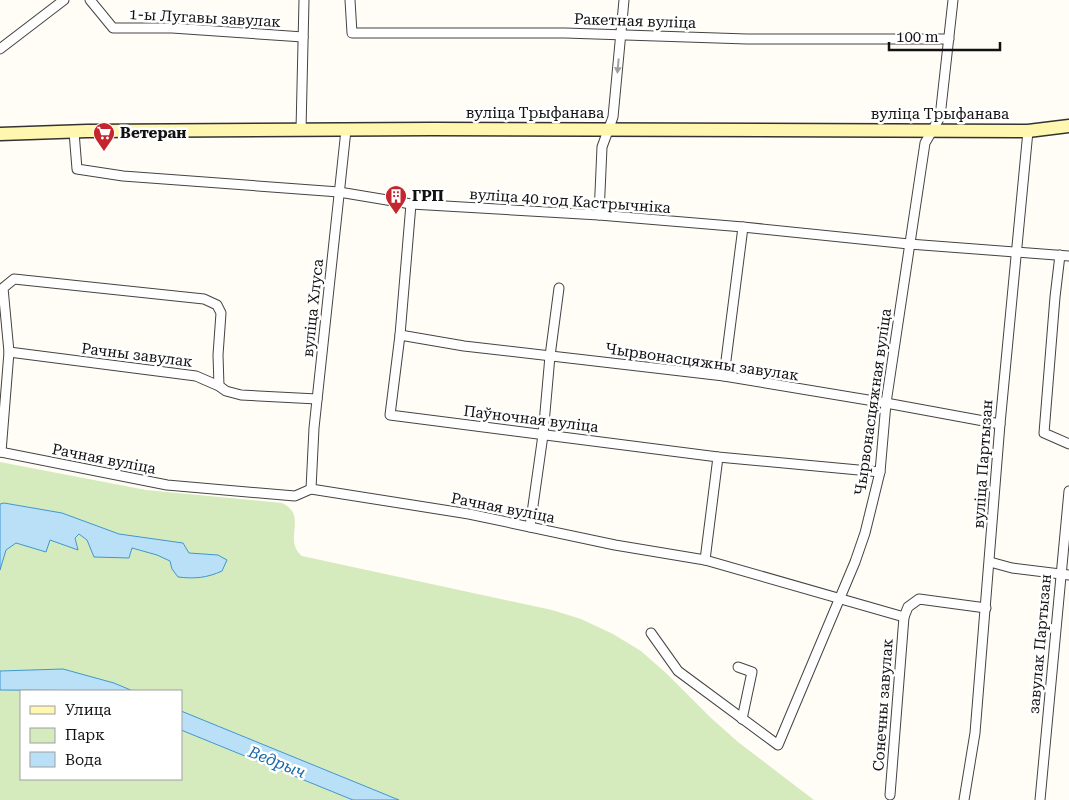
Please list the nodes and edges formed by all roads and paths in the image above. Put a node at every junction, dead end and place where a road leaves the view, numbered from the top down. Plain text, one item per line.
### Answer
1 (45, 0) edge
2 (64, 0) edge
3 (90, 0) edge
4 (304, 0) edge
5 (350, 0) edge
6 (624, 0) edge
7 (953, 0) edge
8 (54, 7) junction
9 (620, 36) junction
10 (303, 37) junction
11 (949, 39) junction
12 (0, 49) edge
13 (1069, 126) edge
14 (301, 130) junction
15 (346, 130) junction
16 (608, 130) junction
17 (1028, 130) junction
18 (932, 131) junction
19 (74, 132) junction
20 (0, 134) edge
21 (338, 192) junction
22 (411, 204) junction
23 (599, 215) junction
24 (743, 227) junction
25 (909, 244) junction
26 (1016, 253) junction
27 (1064, 255) edge
28 (2, 286) edge
29 (559, 288) dead end
30 (400, 335) junction
31 (9, 352) junction
32 (550, 356) junction
33 (724, 376) junction
34 (219, 386) junction
35 (317, 399) junction
36 (886, 403) junction
37 (1000, 424) junction
38 (543, 435) junction
39 (1069, 444) edge
40 (1, 452) edge
41 (718, 457) junction
42 (880, 472) junction
43 (311, 489) junction
44 (1069, 491) edge
45 (530, 527) junction
46 (705, 560) junction
47 (990, 562) junction
48 (1065, 574) edge
49 (839, 600) junction
50 (986, 608) junction
51 (904, 617) junction
52 (651, 633) dead end
53 (738, 667) dead end
54 (742, 719) junction
55 (890, 795) dead end
56 (964, 800) edge
57 (1040, 800) edge

1 - 8 street
2 - 8 street
3 - 10 street, 1-ы Лугавы завулак
4 - 10 street
5 - 9 street, Ракетная вуліца
6 - 9 street
7 - 11 street, Чырвонасцяжная вуліца
8 - 12 street
9 - 11 street, Ракетная вуліца
9 -> 16 street
10 - 14 street
11 - 18 street, Чырвонасцяжная вуліца
13 - 17 street, вуліца Трыфанава
14 - 15 street, вуліца Трыфанава
14 - 19 street, вуліца Трыфанава
15 - 16 street, вуліца Трыфанава
15 - 21 street, вуліца Хлуса
16 - 18 street, вуліца Трыфанава
16 - 23 street
17 - 18 street, вуліца Трыфанава
17 - 26 street, вуліца Партызан
18 - 25 street, Чырвонасцяжная вуліца
19 - 20 street, вуліца Трыфанава
19 - 21 street, вуліца 40 год Кастрычніка
21 - 22 street, вуліца 40 год Кастрычніка
21 - 35 street, вуліца Хлуса
22 - 23 street, вуліца 40 год Кастрычніка
22 - 30 street, Паўночная вуліца
23 - 24 street, вуліца 40 год Кастрычніка
24 - 25 street, вуліца 40 год Кастрычніка
24 - 33 street
25 - 26 street, вуліца 40 год Кастрычніка
25 - 36 street, Чырвонасцяжная вуліца
26 - 27 street, вуліца 40 год Кастрычніка
26 - 37 street, вуліца Партызан
27 - 39 street
28 - 31 street
28 - 34 street
29 - 32 street
30 - 32 street, Чырвонасцяжны завулак
30 - 38 street, Паўночная вуліца
31 - 34 street, Рачны завулак
31 - 40 street
32 - 33 street, Чырвонасцяжны завулак
32 - 38 street
33 - 36 street, Чырвонасцяжны завулак
34 - 35 street, Рачны завулак
35 - 43 street, вуліца Хлуса
36 - 37 street, Чырвонасцяжны завулак
36 - 42 street, Чырвонасцяжная вуліца
37 - 47 street, вуліца Партызан
38 - 41 street, Паўночная вуліца
38 - 45 street
40 - 43 street, Рачная вуліца
41 - 42 street, Паўночная вуліца
41 - 46 street
42 - 49 street, Чырвонасцяжная вуліца
43 - 45 street, Рачная вуліца
44 - 48 street, завулак Партызан
45 - 46 street, Рачная вуліца
46 - 49 street, Рачная вуліца
47 - 48 street
47 - 50 street, вуліца Партызан
48 - 57 street, завулак Партызан
49 - 51 street, Рачная вуліца
49 - 54 street, Чырвонасцяжная вуліца
50 - 51 street
50 - 56 street, вуліца Партызан
51 - 55 street, Сонечны завулак
52 - 54 street, Чырвонасцяжная вуліца
53 - 54 street

